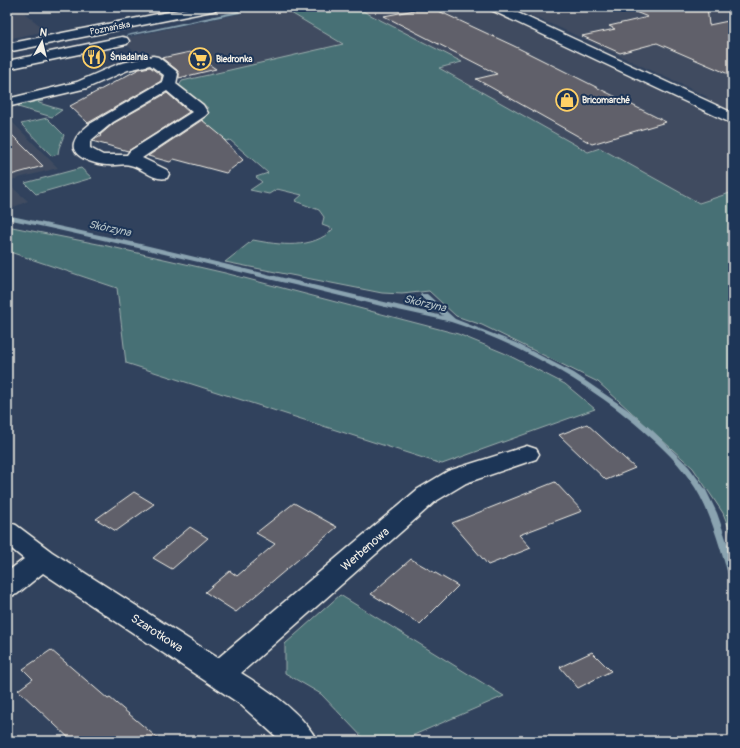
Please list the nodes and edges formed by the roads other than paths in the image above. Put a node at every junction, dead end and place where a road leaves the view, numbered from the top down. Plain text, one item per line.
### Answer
1 (212, 7) edge
2 (495, 7) edge
3 (122, 41) dead end
4 (7, 48) edge
5 (7, 65) edge
6 (170, 82) junction
7 (7, 102) edge
8 (733, 119) edge
9 (132, 159) junction
10 (161, 174) dead end
11 (527, 454) dead end
12 (7, 531) edge
13 (42, 558) junction
14 (7, 587) edge
15 (220, 674) junction
16 (301, 741) edge

1 - 4 street, Poznańska
2 - 8 street
3 - 5 street
6 - 7 street
6 - 9 street
6 - 9 street
9 - 10 street
11 - 15 street, Werbenowa
12 - 13 street, Szarotkowa
13 - 14 street
13 - 15 street, Szarotkowa
15 - 16 street, Szarotkowa

